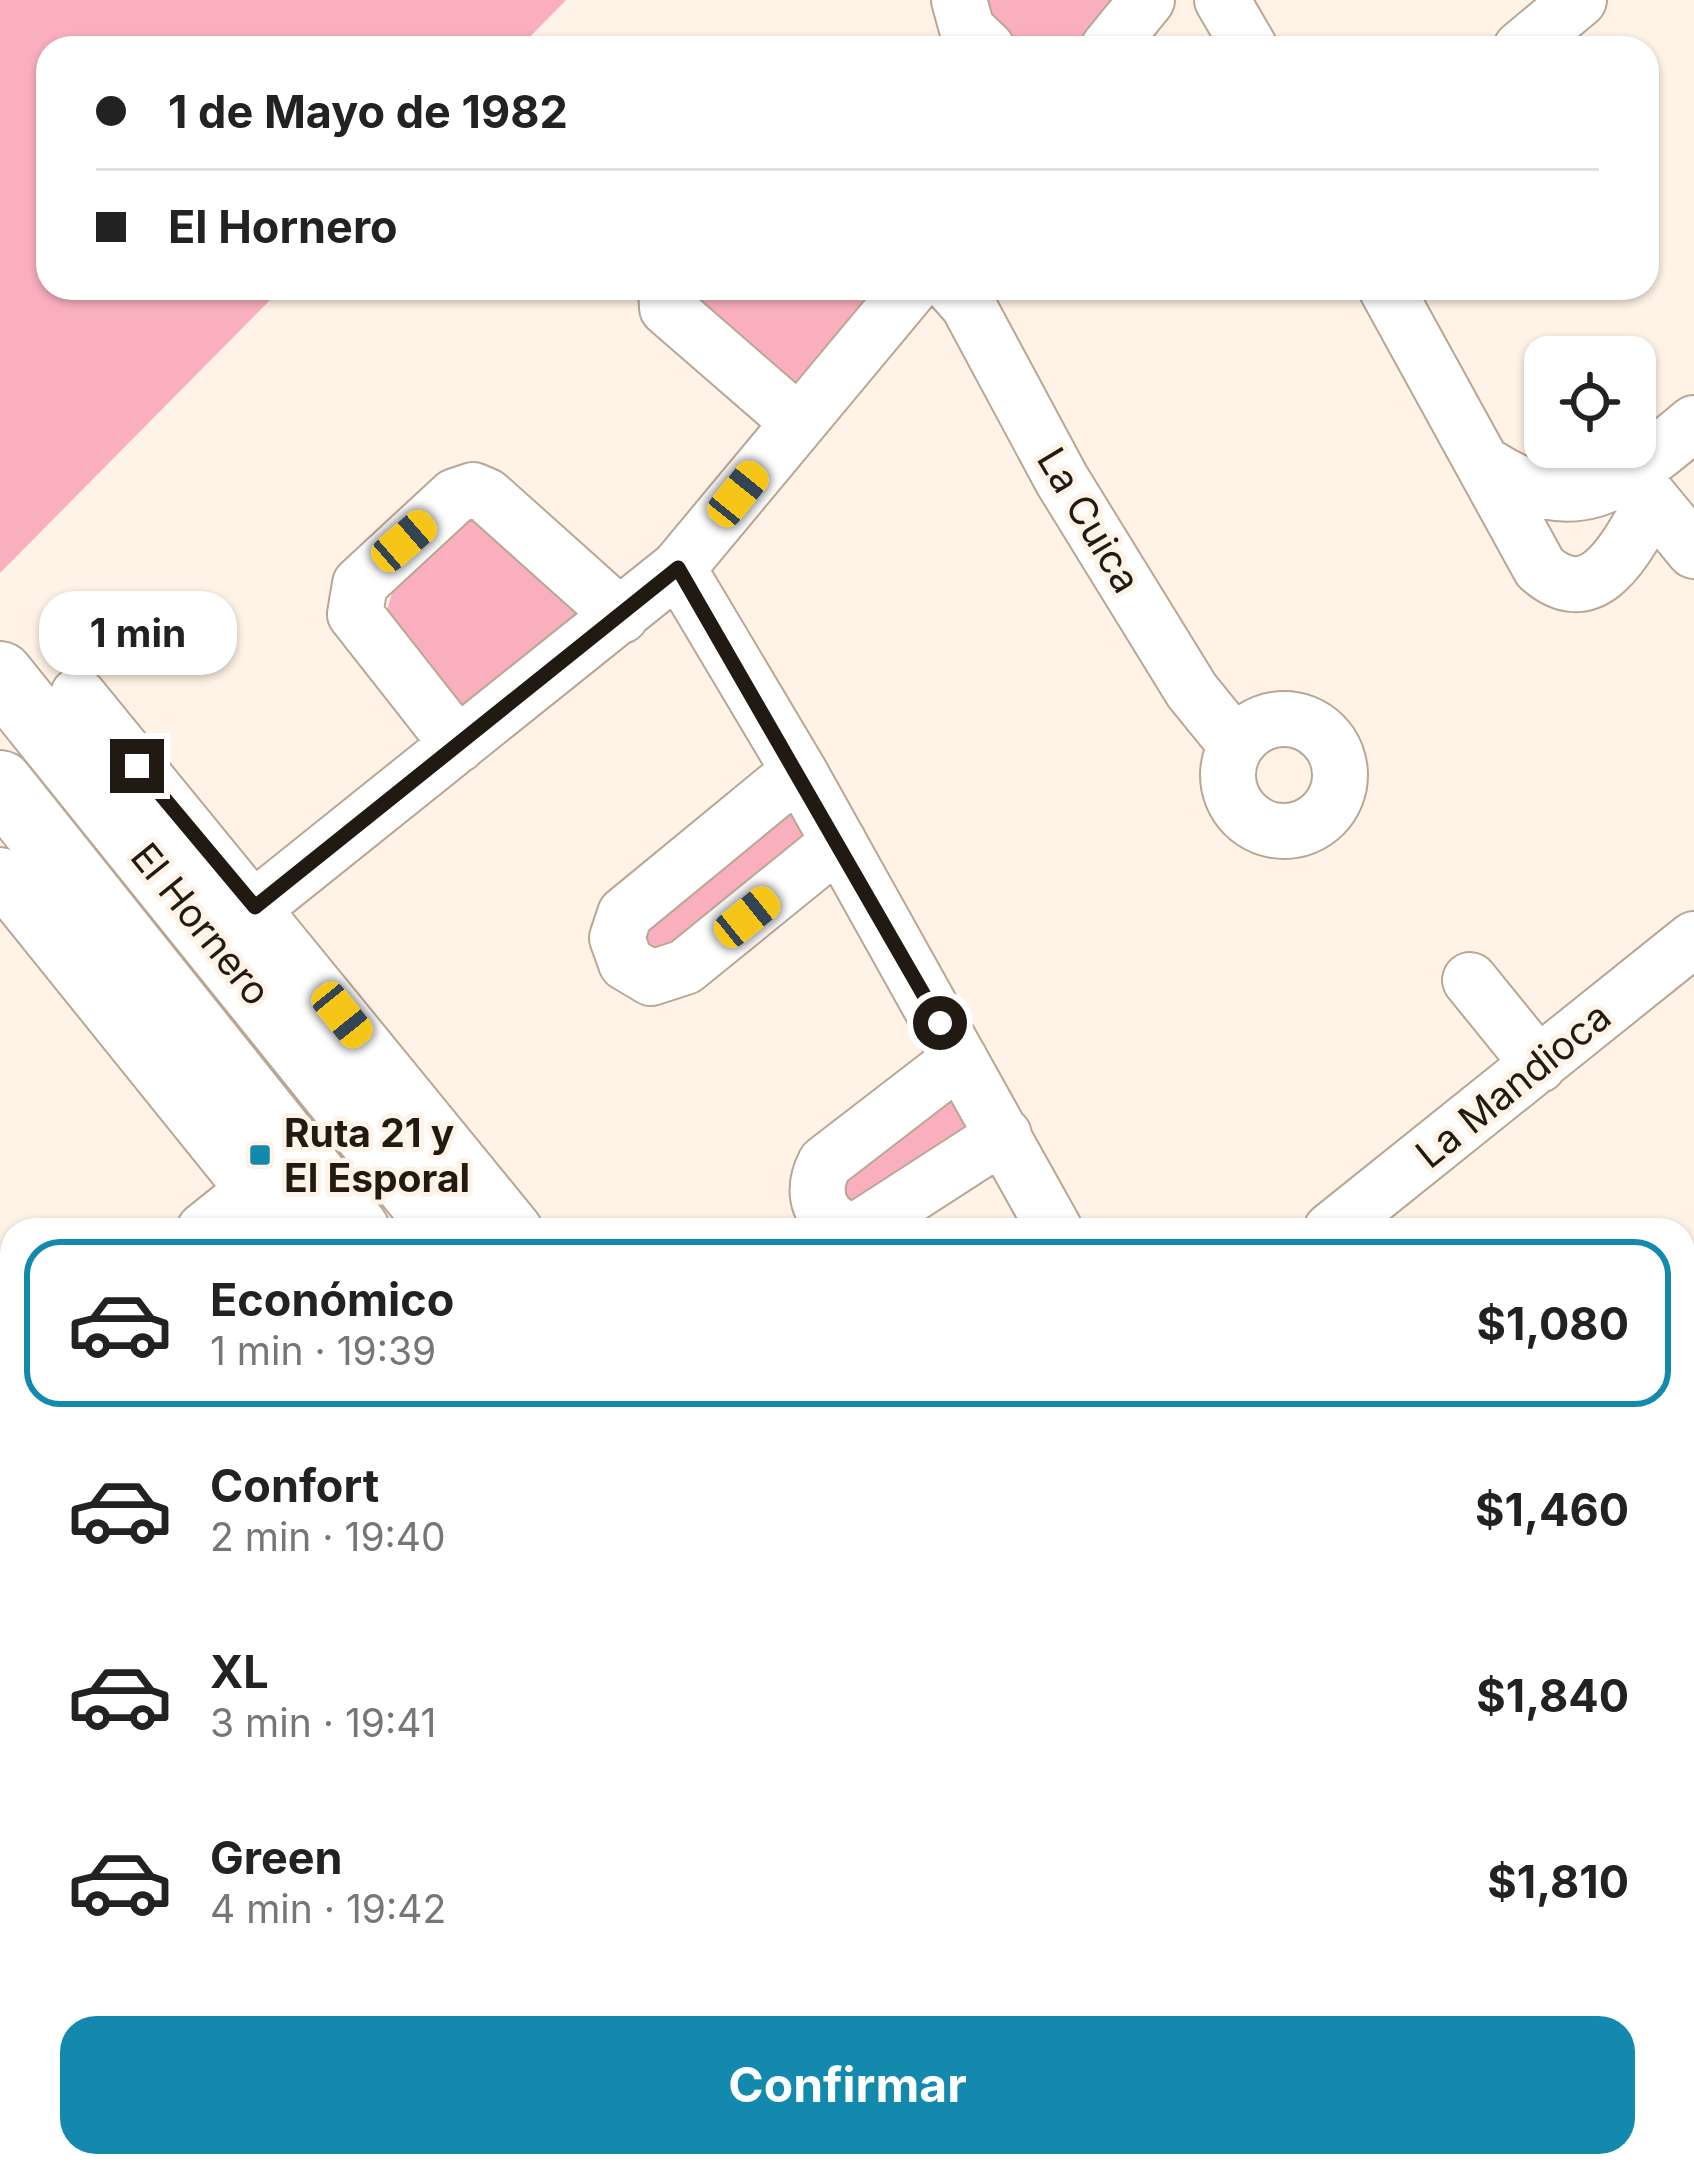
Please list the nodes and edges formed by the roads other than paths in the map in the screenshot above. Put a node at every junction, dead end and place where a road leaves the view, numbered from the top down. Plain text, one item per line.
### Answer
1 (959, 0) edge
2 (1147, 0) edge
3 (1222, 0) edge
4 (1579, 0) edge
5 (975, 36) edge
6 (1118, 36) edge
7 (1243, 36) edge
8 (1536, 36) edge
9 (667, 300) edge
10 (888, 300) edge
11 (960, 300) edge
12 (1393, 300) edge
13 (797, 421) junction
14 (1694, 423) edge
15 (1486, 465) junction
16 (1642, 489) junction
17 (1694, 551) edge
18 (678, 568) junction
19 (621, 616) junction
20 (0, 675) edge
21 (78, 695) dead end
22 (458, 745) junction
23 (1236, 745) dead end
24 (800, 771) junction
25 (0, 784) edge
26 (839, 842) junction
27 (0, 875) edge
28 (255, 907) junction
29 (1694, 939) edge
30 (1470, 980) dead end
31 (960, 1059) junction
32 (1539, 1065) junction
33 (1004, 1135) junction
34 (270, 1210) edge
35 (346, 1218) edge
36 (436, 1218) edge
37 (505, 1218) edge
38 (828, 1218) edge
39 (873, 1218) edge
40 (1048, 1218) edge
41 (1346, 1218) edge

1 - 5 street
2 - 6 street
3 - 7 street
4 - 8 street
9 - 13 street
10 - 13 street
11 - 23 street, La Cuica
12 - 15 street
13 - 18 street
14 - 16 street
15 - 16 street
15 - 16 street
16 - 17 street
18 - 19 street
18 - 24 street
19 - 22 street
19 - 22 street
20 - 36 main road, El Hornero
21 - 28 street, El Hornero
22 - 28 street
24 - 26 street
24 - 26 street
25 - 35 main road, El Hornero
26 - 31 street
27 - 34 street
28 - 37 street, El Hornero
29 - 32 street, La Mandioca
30 - 32 street
31 - 33 street
31 - 38 street
32 - 41 street, La Mandioca
33 - 39 street
33 - 40 street

